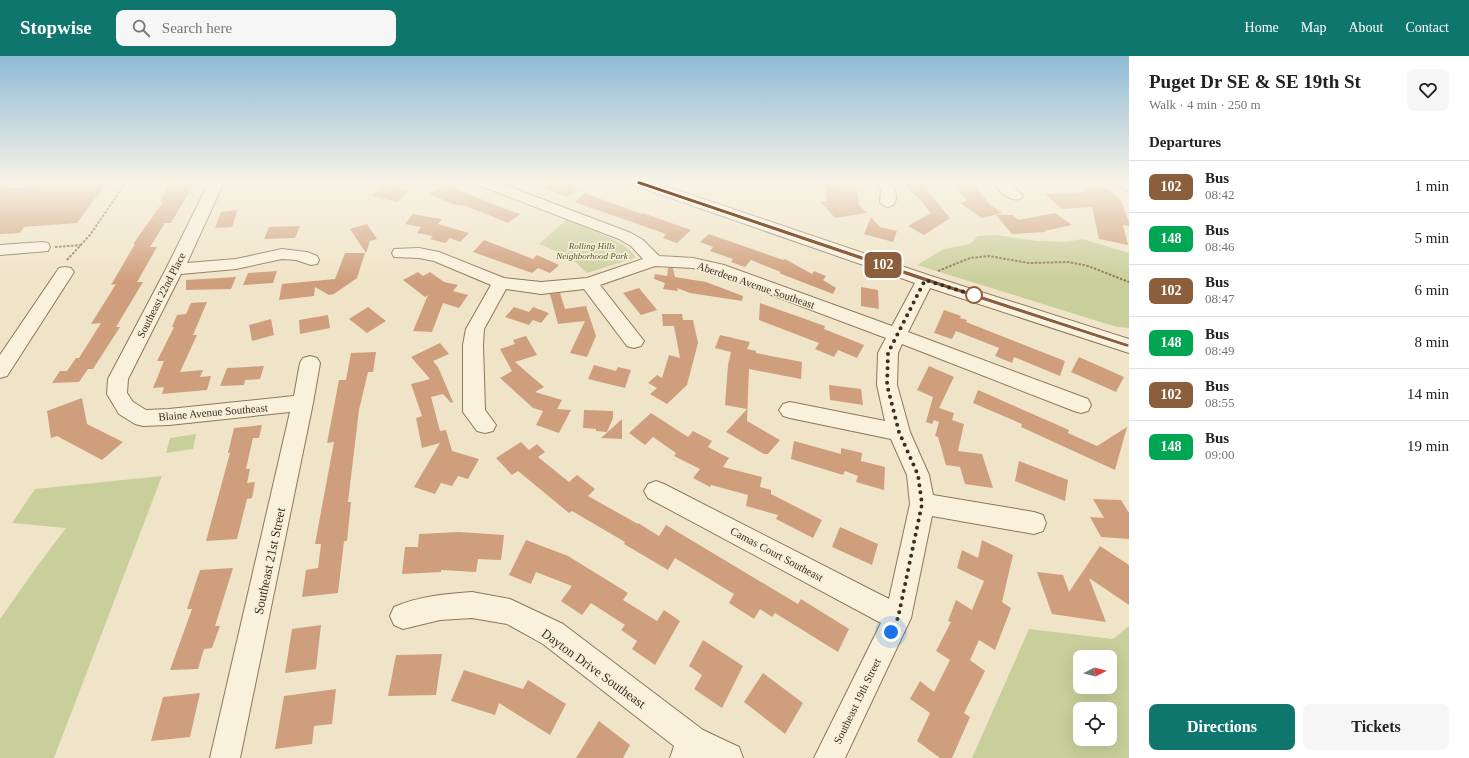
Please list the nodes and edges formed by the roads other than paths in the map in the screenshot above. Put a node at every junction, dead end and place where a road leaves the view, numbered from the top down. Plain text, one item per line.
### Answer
1 (205, 215) edge
2 (569, 215) edge
3 (734, 215) edge
4 (42, 247) road end
5 (0, 250) edge
6 (400, 253) dead end
7 (310, 260) dead end
8 (654, 261) junction
9 (175, 269) junction
10 (65, 272) road end
11 (925, 280) junction
12 (501, 283) junction
13 (589, 283) junction
14 (898, 335) junction
15 (634, 341) dead end
16 (1129, 346) edge
17 (310, 363) dead end
18 (0, 370) edge
19 (303, 403) junction
20 (1081, 405) dead end
21 (126, 408) joint
22 (790, 410) dead end
23 (484, 425) dead end
24 (899, 432) junction
25 (656, 491) dead end
26 (922, 504) junction
27 (1034, 523) dead end
28 (403, 616) dead end
29 (898, 618) junction
30 (688, 749) edge
31 (226, 758) edge
32 (728, 758) edge
33 (829, 758) edge

1 - 9 street, Southeast 22nd Place
2 - 8 street
3 - 11 street
4 - 5 street
6 - 12 street, Aberdeen Avenue Southeast
7 - 9 street
8 - 13 street, Aberdeen Avenue Southeast
8 - 14 street, Aberdeen Avenue Southeast
9 - 21 street, Southeast 22nd Place
10 - 18 street
11 - 14 street, Southeast 19th Street
11 - 16 street
12 - 13 street, Aberdeen Avenue Southeast
12 - 23 street
13 - 15 street
14 - 20 street, Aberdeen Avenue Southeast
14 - 24 street, Southeast 19th Street
17 - 19 street, Southeast 21st Street
19 - 21 street, Blaine Avenue Southeast
19 - 31 street, Southeast 21st Street
22 - 24 street
24 - 26 street, Southeast 19th Street
25 - 29 street, Camas Court Southeast
26 - 27 street
26 - 29 street, Southeast 19th Street
28 - 30 street, Dayton Drive Southeast
29 - 33 street, Southeast 19th Street
30 - 32 street, Dayton Drive Southeast

